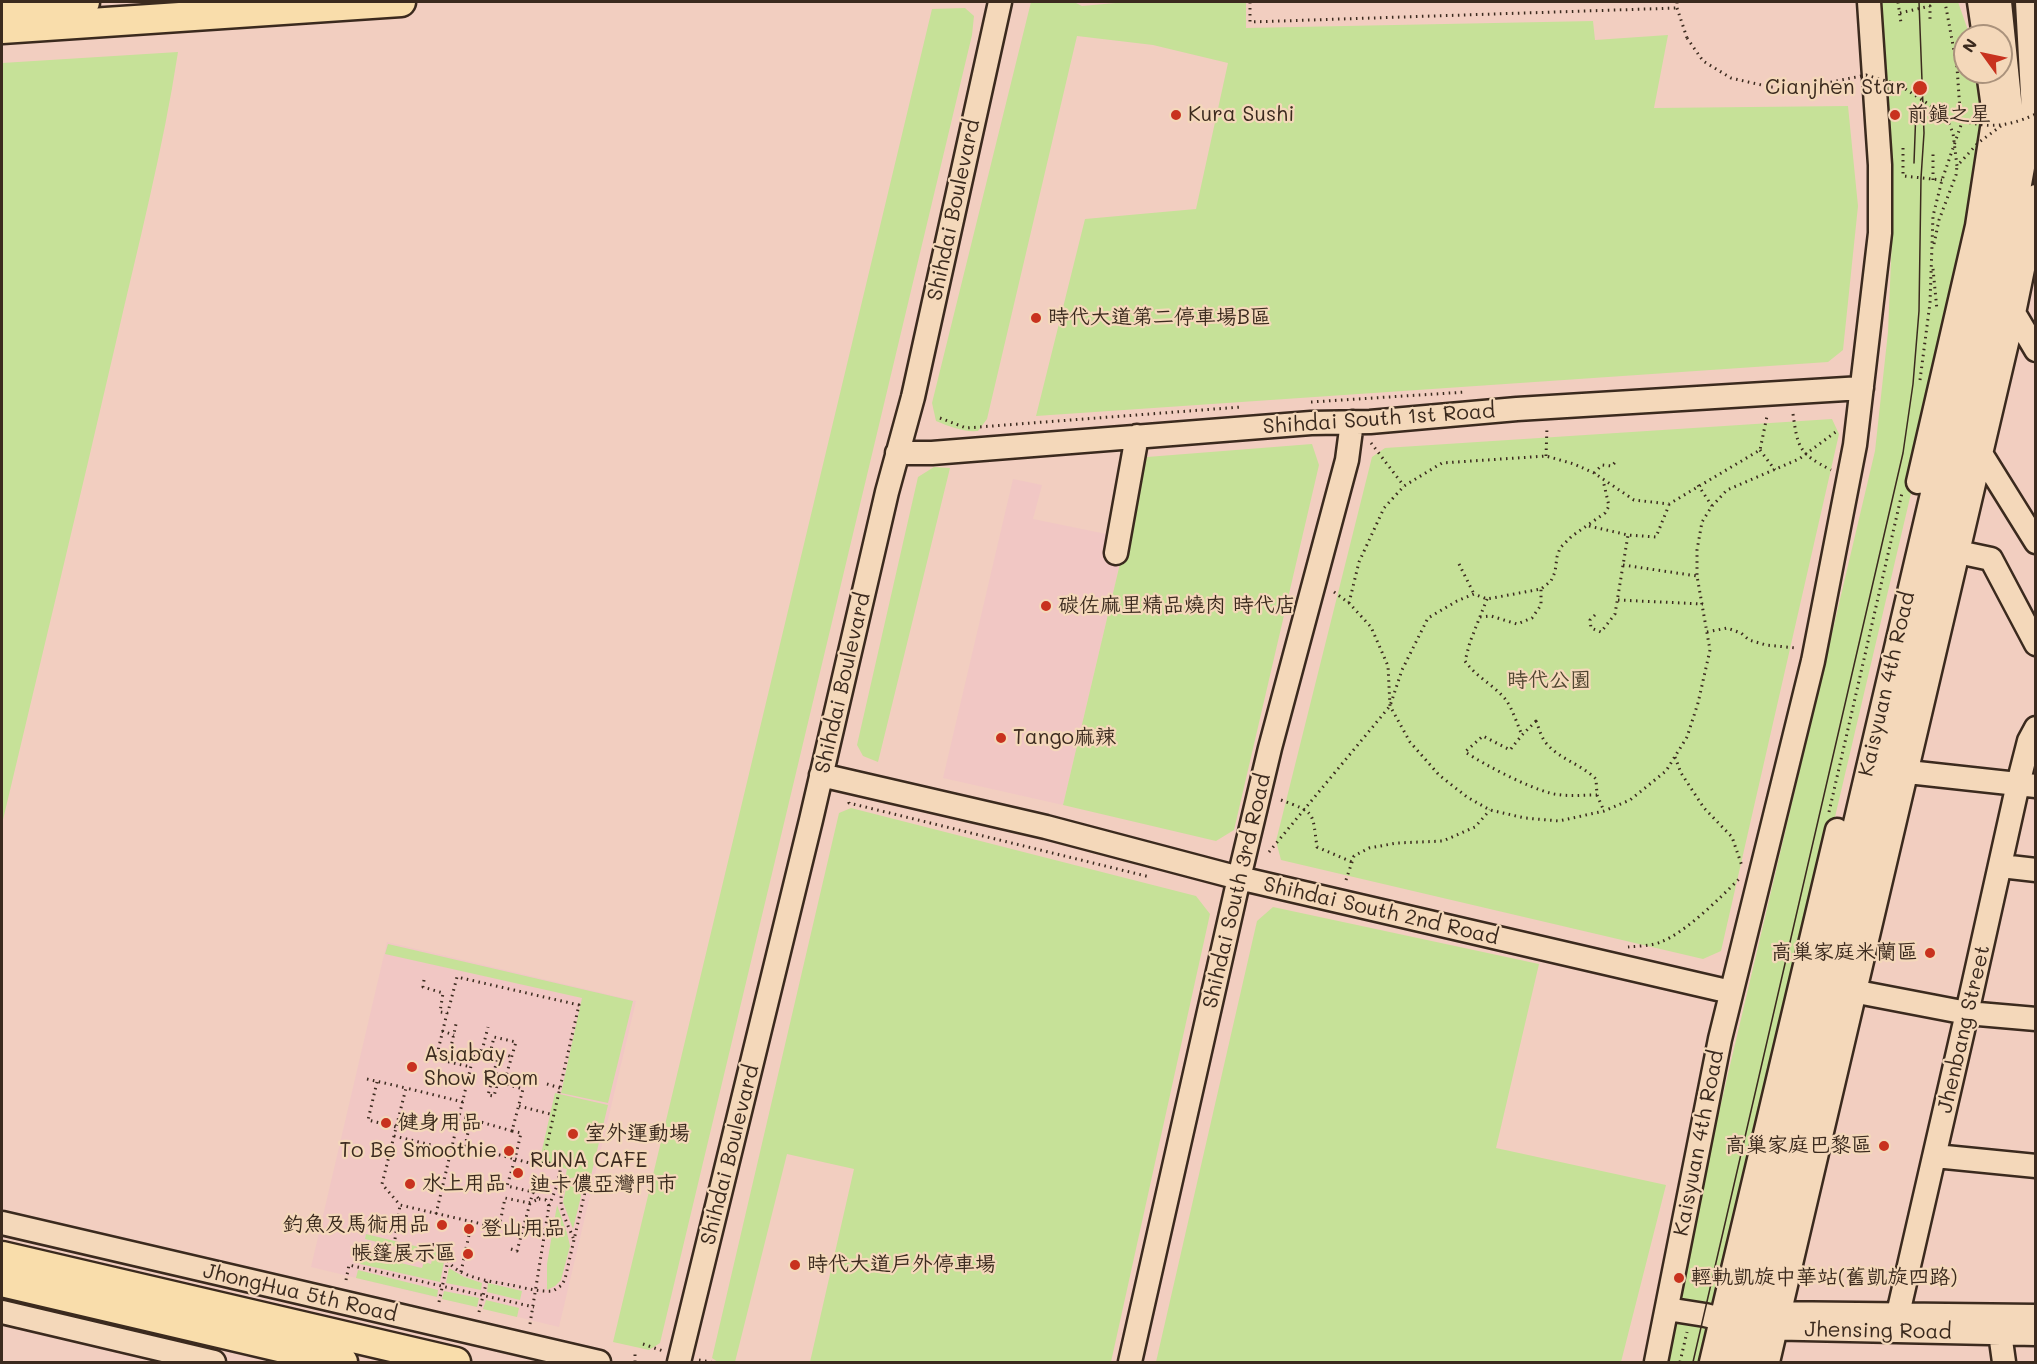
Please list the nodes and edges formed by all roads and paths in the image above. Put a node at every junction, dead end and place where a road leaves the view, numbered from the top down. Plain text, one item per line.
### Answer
1 (86, 2) edge
2 (401, 2) edge
3 (1000, 2) edge
4 (1250, 2) edge
5 (1677, 2) edge
6 (1869, 2) edge
7 (1898, 2) edge
8 (1945, 2) edge
9 (1979, 2) edge
10 (2000, 2) edge
11 (2027, 2) edge
12 (2, 8) edge
13 (1677, 8) junction
14 (1899, 13) junction
15 (1930, 21) dead end
16 (1901, 23) dead end
17 (1982, 24) edge
18 (2, 29) edge
19 (1990, 84) edge
20 (2036, 114) edge
21 (1945, 115) junction
22 (2001, 126) junction
23 (1904, 148) dead end
24 (1934, 150) dead end
25 (1957, 166) junction
26 (1933, 180) junction
27 (1942, 180) junction
28 (2036, 196) edge
29 (2032, 237) edge
30 (1986, 311) edge
31 (2036, 350) edge
32 (1920, 381) dead end
33 (1862, 388) junction
34 (1476, 392) dead end
35 (1311, 402) dead end
36 (1241, 407) dead end
37 (1792, 414) dead end
38 (1767, 416) dead end
39 (940, 418) dead end
40 (1352, 422) junction
41 (1547, 427) dead end
42 (1839, 430) dead end
43 (1137, 436) junction
44 (1371, 443) dead end
45 (1974, 446) junction
46 (1760, 450) junction
47 (897, 453) junction
48 (1805, 454) junction
49 (1546, 456) junction
50 (1617, 460) dead end
51 (1775, 470) junction
52 (1836, 472) dead end
53 (1594, 473) junction
54 (1603, 480) junction
55 (1904, 485) dead end
56 (1404, 486) junction
57 (1698, 486) junction
58 (1669, 504) junction
59 (1712, 506) junction
60 (1589, 526) junction
61 (1628, 535) junction
62 (2036, 542) edge
63 (1958, 552) junction
64 (1116, 553) dead end
65 (1459, 564) dead end
66 (1623, 565) junction
67 (1697, 576) junction
68 (1541, 589) junction
69 (1334, 592) dead end
70 (1474, 594) junction
71 (1487, 599) junction
72 (1617, 600) junction
73 (1349, 603) junction
74 (1703, 604) junction
75 (1595, 615) dead end
76 (1480, 617) junction
77 (1707, 632) junction
78 (2036, 644) edge
79 (1796, 648) dead end
80 (1390, 706) junction
81 (2036, 728) edge
82 (1522, 735) junction
83 (1675, 757) junction
84 (1908, 772) junction
85 (821, 775) junction
86 (2027, 785) edge
87 (1597, 795) junction
88 (1281, 800) dead end
89 (849, 804) dead end
90 (1304, 808) junction
91 (1490, 810) junction
92 (1604, 811) junction
93 (1829, 814) dead end
94 (1269, 852) dead end
95 (1352, 862) junction
96 (2001, 866) junction
97 (2036, 870) edge
98 (1150, 877) dead end
99 (1239, 878) junction
100 (1346, 880) dead end
101 (1626, 948) dead end
102 (424, 980) dead end
103 (1828, 986) junction
104 (1731, 992) junction
105 (449, 1008) dead end
106 (1967, 1013) junction
107 (2036, 1019) edge
108 (456, 1024) dead end
109 (488, 1027) dead end
110 (442, 1031) junction
111 (454, 1035) junction
112 (482, 1052) junction
113 (490, 1053) junction
114 (498, 1056) junction
115 (512, 1056) junction
116 (448, 1061) junction
117 (471, 1067) junction
118 (493, 1073) junction
119 (367, 1079) dead end
120 (492, 1080) junction
121 (377, 1082) junction
122 (498, 1082) junction
123 (547, 1084) dead end
124 (406, 1088) junction
125 (560, 1088) junction
126 (463, 1102) junction
127 (519, 1106) junction
128 (554, 1115) junction
129 (460, 1116) junction
130 (471, 1119) junction
131 (396, 1127) junction
132 (513, 1131) junction
133 (394, 1136) junction
134 (452, 1150) junction
135 (1935, 1156) junction
136 (515, 1159) junction
137 (543, 1161) junction
138 (2036, 1167) edge
139 (533, 1192) junction
140 (540, 1199) junction
141 (530, 1203) junction
142 (400, 1205) junction
143 (549, 1206) junction
144 (436, 1214) junction
145 (472, 1221) junction
146 (2, 1223) edge
147 (395, 1239) dead end
148 (574, 1240) junction
149 (427, 1246) dead end
150 (512, 1249) dead end
151 (2, 1256) edge
152 (448, 1260) junction
153 (461, 1272) junction
154 (346, 1280) dead end
155 (487, 1280) junction
156 (2, 1282) edge
157 (442, 1286) junction
158 (537, 1290) junction
159 (483, 1296) junction
160 (439, 1302) dead end
161 (534, 1307) junction
162 (1667, 1310) junction
163 (2, 1312) edge
164 (479, 1312) dead end
165 (198, 1315) junction
166 (2036, 1316) edge
167 (1753, 1320) junction
168 (1896, 1323) junction
169 (530, 1324) dead end
170 (1999, 1324) junction
171 (2036, 1334) edge
172 (1685, 1346) dead end
173 (635, 1352) dead end
174 (202, 1360) edge
175 (343, 1362) edge
176 (456, 1362) edge
177 (598, 1362) edge
178 (635, 1362) edge
179 (679, 1362) edge
180 (1130, 1362) edge
181 (1656, 1362) edge
182 (1680, 1362) edge
183 (1711, 1362) edge
184 (1729, 1362) edge
185 (1749, 1362) edge
186 (1768, 1362) edge
187 (2004, 1362) edge

1 - 12 main road
2 - 18 main road
3 - 47 street, Shihdai Boulevard
4 - 13 path
5 - 13 path
6 - 33 street, Kaisyuan 4th Road
7 - 14 path
8 - 27 path
9 - 17 street
10 - 30 street, Kaisyuan 4th Road
11 - 30 street, Kaisyuan 4th Road
13 - 21 path, bridge
14 - 15 path
14 - 16 path
19 - 30 street, Kaisyuan 4th Road
20 - 22 path, bridge
21 - 22 path, bridge
21 - 25 path, bridge
22 - 25 path, bridge
23 - 26 path
24 - 26 path
25 - 30 path
26 - 27 path
27 - 32 path
28 - 29 street, Kaisyuan 4th Road
29 - 30 street, Kaisyuan 4th Road
30 - 31 street
30 - 45 street, Kaisyuan 4th Road
30 - 103 street, Kaisyuan 4th Road
33 - 40 street, Shihdai South 1st Road
33 - 104 street, Kaisyuan 4th Road
34 - 35 path
36 - 39 path
37 - 48 path
38 - 46 path
40 - 43 street, Shihdai South 1st Road
40 - 99 street, Shihdai South 3rd Road
41 - 49 path
42 - 48 path
43 - 47 street, Shihdai South 1st Road
43 - 64 street
44 - 56 path
45 - 62 street
45 - 63 street, Kaisyuan 4th Road
45 - 103 street, Kaisyuan 4th Road
46 - 51 path
46 - 57 path
47 - 85 street, Shihdai Boulevard
48 - 51 path
48 - 52 path
49 - 53 path
49 - 56 path
50 - 53 path
51 - 59 path
53 - 54 path
54 - 58 path
54 - 60 path
55 - 93 path
56 - 73 path
57 - 58 path
57 - 59 path
58 - 61 path
59 - 67 path
60 - 61 path
60 - 68 path
61 - 66 path
63 - 78 street
63 - 84 street, Kaisyuan 4th Road
65 - 70 path
66 - 67 path
66 - 72 path
67 - 74 path
68 - 71 path
68 - 76 path
69 - 73 path
70 - 71 path
70 - 80 path
71 - 76 path
72 - 74 path
72 - 75 path
73 - 80 path
74 - 77 path
76 - 82 path
77 - 79 path
77 - 83 path
80 - 90 path
80 - 91 path
81 - 86 street, Jhenbang Street
82 - 87 path
82 - 87 path
83 - 92 path
83 - 101 path
84 - 86 street
84 - 103 street, Kaisyuan 4th Road
85 - 99 street, Shihdai South 2nd Road
85 - 179 street, Shihdai Boulevard
86 - 96 street, Jhenbang Street
87 - 92 path
88 - 90 path
89 - 98 path
90 - 94 path
90 - 95 path
91 - 92 path
91 - 95 path
95 - 100 path
96 - 97 street
96 - 106 street, Jhenbang Street
99 - 104 street, Shihdai South 2nd Road
99 - 180 street, Shihdai South 3rd Road
102 - 110 path
103 - 106 street
103 - 167 street, Kaisyuan 4th Road
103 - 167 street, Kaisyuan 4th Road
104 - 162 street, Kaisyuan 4th Road
105 - 125 path
106 - 107 street
106 - 135 street, Jhenbang Street
108 - 111 path
109 - 112 path
110 - 111 path
110 - 116 path
111 - 116 path
112 - 113 path
112 - 117 path
113 - 114 path
113 - 115 path
114 - 115 path
114 - 118 path
115 - 118 path
116 - 117 path
117 - 126 path
118 - 120 path
119 - 121 path
120 - 122 path
120 - 122 path
121 - 124 path
121 - 131 path
122 - 127 path
123 - 125 path
124 - 126 path
124 - 131 path
125 - 128 path
126 - 129 path
127 - 128 path
127 - 132 path
128 - 137 path
129 - 130 path
129 - 134 path
130 - 132 path
130 - 136 path
131 - 133 path
132 - 136 path
133 - 134 path
133 - 142 path
134 - 144 path
135 - 138 street
135 - 168 street, Jhenbang Street
136 - 137 path
136 - 139 path
137 - 143 path
139 - 140 path
139 - 141 path
140 - 141 path
140 - 143 path
141 - 145 path
141 - 150 path
142 - 144 path
142 - 147 path
143 - 158 path
144 - 145 path
145 - 153 path
146 - 177 street, JhongHua 5th Road
148 - 148 path
148 - 158 path
149 - 152 path
151 - 165 main road, JhongHua 5th Road
152 - 153 path
152 - 157 path
153 - 155 path
154 - 157 path
155 - 158 path
155 - 159 path
156 - 165 main road, JhongHua 5th Road
157 - 159 path
157 - 160 path
158 - 161 path
159 - 161 path
159 - 164 path
161 - 169 path
162 - 167 street, Jhensing Road
162 - 181 street, Kaisyuan 4th Road
163 - 174 street
165 - 174 street
165 - 175 main road, JhongHua 5th Road
165 - 176 main road, JhongHua 5th Road
166 - 170 street, Jhensing Road
167 - 168 street, Jhensing Road
167 - 183 street, Kaisyuan 4th Road
167 - 184 street, Kaisyuan 4th Road
167 - 185 street, Kaisyuan 4th Road
167 - 186 street, Kaisyuan 4th Road
168 - 170 street, Jhensing Road
170 - 171 street, Jhensing Road
170 - 187 street
172 - 182 path
173 - 178 path

